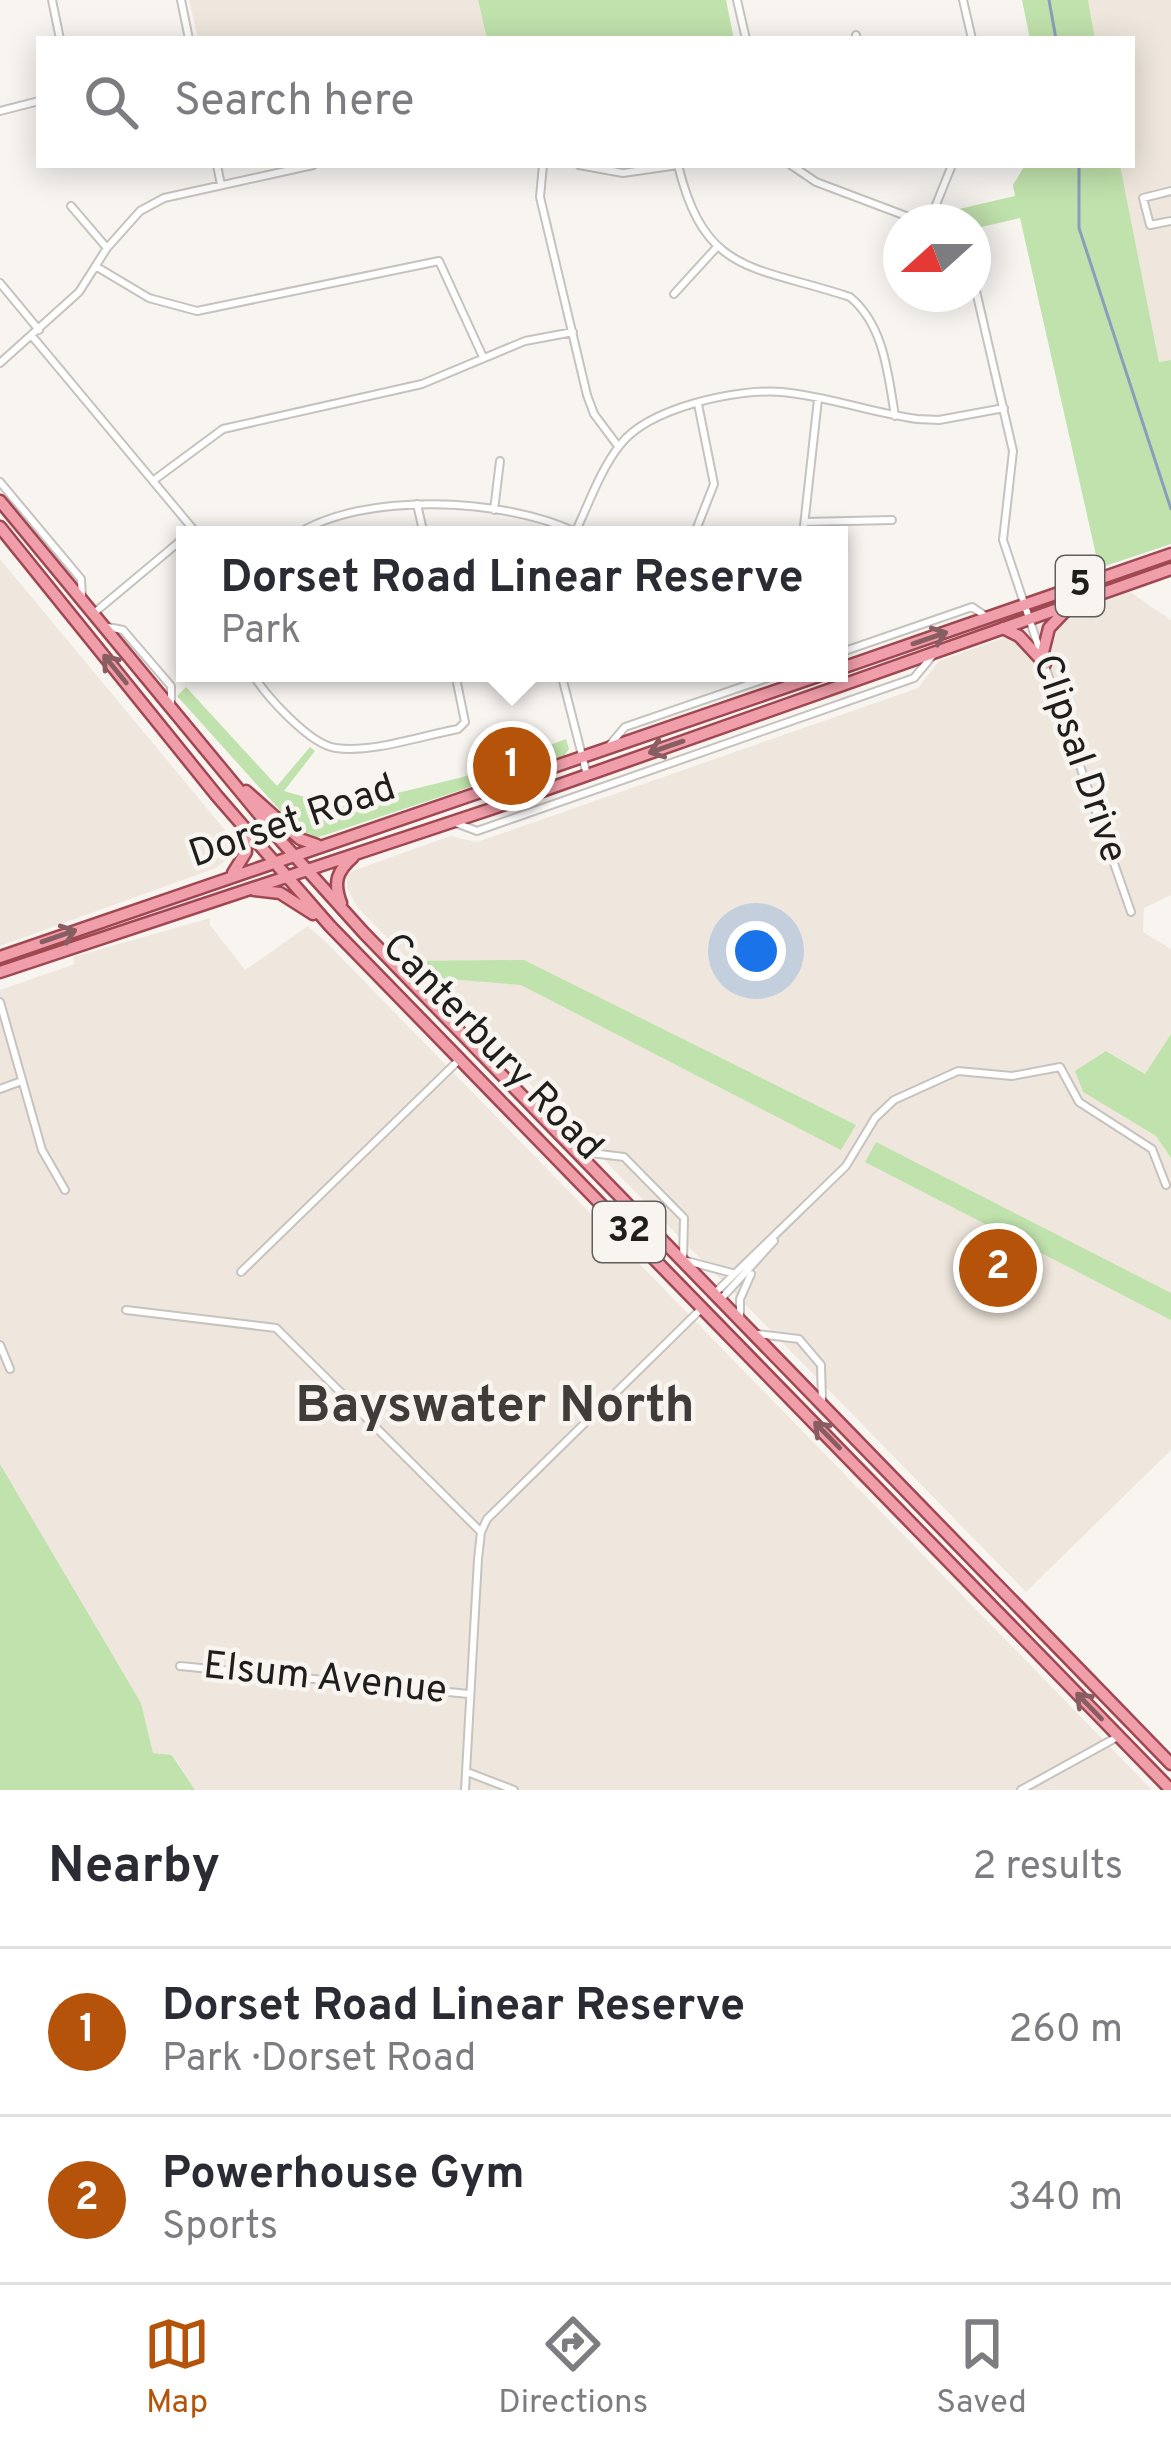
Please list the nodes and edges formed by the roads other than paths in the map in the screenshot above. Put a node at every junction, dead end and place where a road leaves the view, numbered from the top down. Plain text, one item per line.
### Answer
1 (52, 0) edge
2 (181, 0) edge
3 (737, 0) edge
4 (963, 0) edge
5 (59, 36) edge
6 (188, 36) edge
7 (745, 36) edge
8 (970, 36) edge
9 (36, 102) edge
10 (0, 111) edge
11 (218, 168) edge
12 (299, 168) edge
13 (543, 168) edge
14 (596, 168) edge
15 (657, 168) edge
16 (679, 168) edge
17 (795, 168) edge
18 (951, 168) edge
19 (221, 185) junction
20 (1171, 191) edge
21 (934, 204) edge
22 (71, 206) dead end
23 (883, 207) edge
24 (1171, 220) edge
25 (107, 248) junction
26 (716, 248) junction
27 (97, 267) junction
28 (0, 283) edge
29 (674, 294) dead end
30 (981, 312) edge
31 (573, 332) junction
32 (36, 333) junction
33 (483, 357) junction
34 (0, 363) edge
35 (818, 399) junction
36 (698, 404) junction
37 (1004, 408) junction
38 (895, 416) junction
39 (619, 446) junction
40 (500, 461) dead end
41 (154, 480) junction
42 (0, 482) edge
43 (0, 501) edge
44 (417, 503) junction
45 (494, 510) junction
46 (892, 520) dead end
47 (805, 522) junction
48 (186, 526) edge
49 (315, 526) edge
50 (422, 526) edge
51 (557, 526) edge
52 (578, 526) edge
53 (698, 526) edge
54 (804, 526) edge
55 (0, 527) edge
56 (176, 546) edge
57 (1171, 554) edge
58 (1171, 569) edge
59 (82, 600) junction
60 (1072, 604) junction
61 (1027, 611) junction
62 (94, 613) junction
63 (989, 618) junction
64 (108, 621) junction
65 (79, 625) junction
66 (1002, 628) junction
67 (848, 650) edge
68 (935, 652) junction
69 (1043, 660) junction
70 (848, 666) edge
71 (260, 682) edge
72 (457, 682) edge
73 (563, 682) edge
74 (756, 682) edge
75 (801, 682) edge
76 (172, 707) junction
77 (707, 732) junction
78 (728, 742) junction
79 (605, 749) junction
80 (581, 758) junction
81 (221, 769) junction
82 (586, 775) junction
83 (452, 822) junction
84 (246, 830) junction
85 (319, 845) junction
86 (360, 850) junction
87 (292, 855) junction
88 (273, 862) junction
89 (304, 869) junction
90 (231, 876) junction
91 (285, 876) junction
92 (250, 889) junction
93 (344, 910) junction
94 (1131, 912) dead end
95 (331, 926) junction
96 (0, 957) edge
97 (0, 972) edge
98 (0, 1002) edge
99 (460, 1059) junction
100 (21, 1082) junction
101 (0, 1089) edge
102 (550, 1127) junction
103 (538, 1139) junction
104 (567, 1144) junction
105 (1166, 1185) dead end
106 (65, 1190) dead end
107 (772, 1241) junction
108 (683, 1260) junction
109 (755, 1265) junction
110 (242, 1272) dead end
111 (736, 1273) junction
112 (718, 1296) junction
113 (703, 1307) junction
114 (126, 1310) dead end
115 (741, 1320) junction
116 (754, 1334) junction
117 (0, 1345) edge
118 (10, 1369) dead end
119 (822, 1406) junction
120 (922, 1506) junction
121 (912, 1523) junction
122 (481, 1532) junction
123 (180, 1666) dead end
124 (469, 1694) junction
125 (1119, 1736) junction
126 (1171, 1764) edge
127 (466, 1772) junction
128 (465, 1790) edge
129 (514, 1790) edge
130 (1021, 1790) edge
131 (1171, 1790) edge

1 - 5 street
2 - 6 street
3 - 7 street
4 - 8 street
9 - 10 street
11 - 19 street
12 - 19 street
13 - 31 street
14 - 15 street
16 - 26 street
17 - 23 street
18 - 21 street
19 - 25 street
20 - 24 street
22 - 25 street
25 - 27 street
26 - 29 street
26 - 38 street
27 - 32 street
27 - 33 street
28 - 32 street
30 - 37 street, Clipsal Drive
31 - 33 street
31 - 39 street
32 - 34 street
32 - 41 street
33 - 41 street
35 - 36 street
35 - 38 street
35 - 47 street
36 - 39 street
36 - 53 street
37 - 38 street
37 - 61 street, Clipsal Drive
39 - 52 street
40 - 45 street
41 - 48 street
42 - 59 street, Canterbury Road
43 - 59 main road, Canterbury Road / 32
44 - 45 street
44 - 49 street
44 - 50 street
45 - 51 street
46 - 47 street
47 - 54 street
55 - 65 main road, Canterbury Road / 32
56 - 62 street
57 - 61 main road, Dorset Road / 5
58 - 60 main road, Dorset Road / 5
59 - 62 main road, Canterbury Road / 32
60 - 61 main road, Dorset Road / 5
60 - 69 main road
61 - 63 main road, Dorset Road / 5
61 - 66 main road, Dorset Road / 5
61 - 69 street, Clipsal Drive
62 - 64 main road, Canterbury Road / 32
62 - 65 main road
63 - 67 street, Dorset Road
70 -> 63 main road, Dorset Road / 5
64 - 76 main road, Canterbury Road / 32
64 - 76 street, Canterbury Road
84 -> 65 main road, Canterbury Road / 32
66 - 68 main road, Dorset Road / 5
66 - 69 main road
68 - 77 main road, Dorset Road / 5
68 - 78 street, Dorset Road
69 - 94 street, Clipsal Drive
71 - 72 street
73 - 80 street
74 - 79 street, Dorset Road
75 - 79 main road, Dorset Road
76 - 81 main road, Canterbury Road / 32
77 - 78 street
77 -> 82 main road, Dorset Road / 5
78 - 83 street, Dorset Road
79 - 80 main road, Dorset Road
80 - 82 street
80 - 85 main road, Dorset Road
81 - 85 main road
81 - 87 main road, Canterbury Road / 32
82 - 83 main road, Dorset Road / 5
83 - 86 main road, Dorset Road / 5
84 - 88 main road, Canterbury Road / 32
84 - 90 main road
85 - 87 main road, Dorset Road
86 - 89 main road, Dorset Road / 5
86 - 93 main road
87 - 88 main road, Dorset Road
87 - 89 main road, Canterbury Road / 32
88 - 90 main road, Dorset Road
88 - 91 main road, Canterbury Road / 32
89 - 91 main road, Dorset Road / 5
89 - 93 main road, Canterbury Road / 32
96 -> 90 main road, Dorset Road
91 - 92 main road, Dorset Road / 5
91 - 95 main road, Canterbury Road / 32
92 - 95 main road
92 - 97 main road, Dorset Road / 5
93 - 102 main road, Canterbury Road / 32
95 - 99 main road, Canterbury Road / 32
98 - 100 street
99 - 103 main road, Canterbury Road / 32
99 - 110 street
100 - 101 street
100 - 106 street
102 - 103 main road
102 - 104 main road, Canterbury Road / 32
103 - 113 main road, Canterbury Road / 32
104 - 108 main road, Canterbury Road / 32
104 - 108 street
105 - 107 street
107 - 109 street
107 - 111 street
108 - 111 street
108 - 112 main road, Canterbury Road / 32
109 - 112 street
109 - 115 street
111 - 112 street
112 - 113 main road
112 - 115 main road, Canterbury Road / 32
121 -> 113 main road, Canterbury Road / 32
113 - 122 street
114 - 122 street
115 - 116 main road, Canterbury Road / 32
116 - 119 main road, Canterbury Road / 32
116 - 119 street
117 - 118 street
119 - 120 main road, Canterbury Road / 32
120 - 121 main road
120 - 126 main road, Canterbury Road / 32
125 -> 121 main road, Canterbury Road / 32
122 - 124 street
123 - 124 street, Elsum Avenue
124 - 127 street
125 - 130 street
125 - 131 main road, Canterbury Road / 32
127 - 128 street
127 - 129 street

